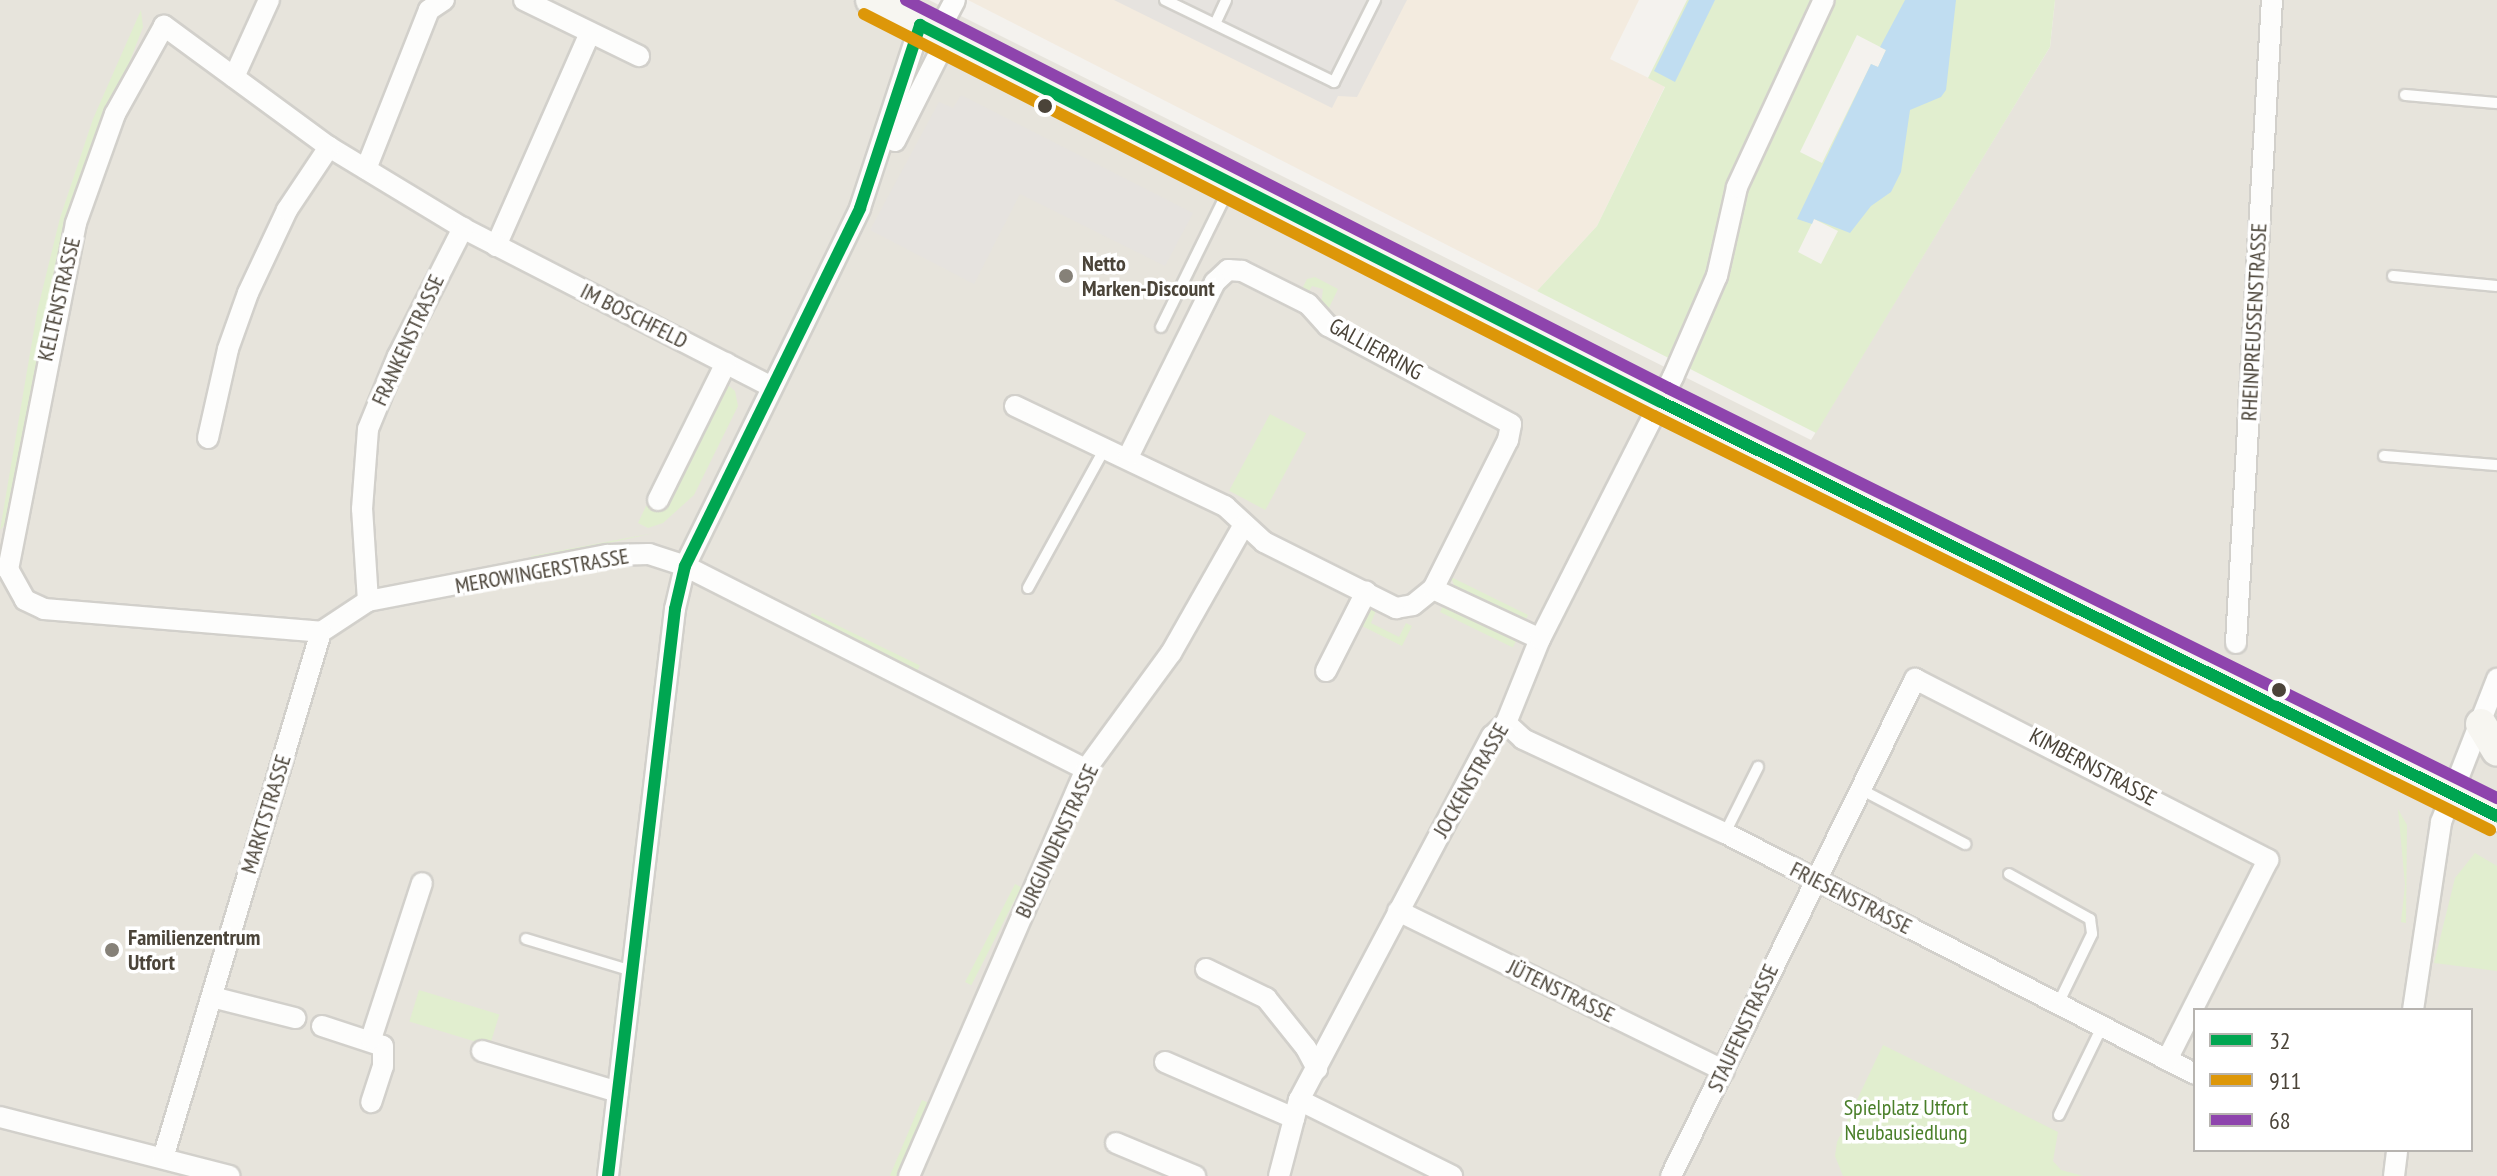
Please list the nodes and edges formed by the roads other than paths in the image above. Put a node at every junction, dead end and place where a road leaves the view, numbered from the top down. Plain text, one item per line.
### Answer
1 (269, 0) edge
2 (444, 0) edge
3 (524, 0) edge
4 (871, 0) edge
5 (955, 0) edge
6 (1165, 0) edge
7 (1226, 0) edge
8 (1375, 0) edge
9 (1824, 0) edge
10 (2272, 0) edge
11 (1215, 24) junction
12 (164, 26) joint
13 (935, 32) junction
14 (590, 33) junction
15 (639, 56) dead end
16 (234, 77) junction
17 (2405, 95) dead end
18 (2497, 103) edge
19 (329, 147) junction
20 (366, 169) junction
21 (1232, 182) junction
22 (867, 190) junction
23 (463, 228) junction
24 (496, 246) junction
25 (2393, 276) dead end
26 (2497, 286) edge
27 (1161, 327) dead end
28 (726, 363) junction
29 (772, 387) junction
30 (1661, 402) junction
31 (1015, 406) dead end
32 (208, 438) dead end
33 (1105, 446) junction
34 (2384, 456) dead end
35 (1128, 457) junction
36 (2497, 465) edge
37 (658, 500) dead end
38 (1243, 526) junction
39 (685, 566) junction
40 (1028, 588) dead end
41 (1433, 589) junction
42 (1366, 592) junction
43 (368, 601) junction
44 (321, 632) junction
45 (1540, 639) junction
46 (2236, 643) dead end
47 (1326, 671) dead end
48 (2497, 679) edge
49 (1506, 723) junction
50 (2481, 724) junction
51 (2497, 751) edge
52 (1758, 767) dead end
53 (1086, 769) junction
54 (1860, 789) junction
55 (2453, 795) junction
56 (2497, 816) edge
57 (1725, 833) junction
58 (1965, 844) dead end
59 (2009, 874) dead end
60 (1816, 880) junction
61 (422, 883) dead end
62 (1398, 911) junction
63 (526, 939) dead end
64 (1206, 969) dead end
65 (632, 971) junction
66 (212, 997) junction
67 (2058, 1004) junction
68 (2193, 1008) edge
69 (2413, 1008) edge
70 (2193, 1009) edge
71 (295, 1018) dead end
72 (322, 1026) dead end
73 (2102, 1027) junction
74 (371, 1039) junction
75 (482, 1051) dead end
76 (2167, 1060) junction
77 (1165, 1062) dead end
78 (1317, 1069) junction
79 (1724, 1071) junction
80 (2193, 1073) edge
81 (618, 1092) junction
82 (371, 1102) dead end
83 (1297, 1109) junction
84 (2059, 1115) dead end
85 (0, 1117) edge
86 (1116, 1143) dead end
87 (2397, 1152) edge
88 (163, 1158) junction
89 (191, 1171) edge
90 (230, 1176) edge
91 (608, 1176) edge
92 (909, 1176) edge
93 (1195, 1176) edge
94 (1279, 1176) edge
95 (1452, 1176) edge
96 (1671, 1176) edge
97 (2394, 1176) edge

1 - 16 street
2 - 20 street
3 - 14 street
4 - 13 main road
5 - 13 street
6 - 11 lane
7 - 11 lane
8 - 11 lane
9 - 30 street, JOCKENSTRASSE
10 - 46 street, RHEINPREUSSENSTRASSE
12 - 16 street, IM BOSCHFELD
12 - 44 street, KELTENSTRASSE
13 - 21 main road
13 - 22 street
13 - 22 street
14 - 15 street
14 - 24 street
16 - 19 street, IM BOSCHFELD
17 - 18 lane
19 - 20 street, IM BOSCHFELD
19 - 32 street
20 - 23 street, IM BOSCHFELD
21 - 27 lane
21 - 30 main road
22 - 29 street
23 - 24 street, IM BOSCHFELD
23 - 43 street, FRANKENSTRASSE
24 - 28 street, IM BOSCHFELD
25 - 26 lane
28 - 29 street, IM BOSCHFELD
28 - 37 street
29 - 39 street
30 - 45 street, JOCKENSTRASSE
30 - 55 main road
31 - 33 street
33 - 35 street
33 - 40 lane
34 - 36 lane
35 - 38 street
35 - 41 street, GALLIERRING
38 - 42 street
38 - 53 street, BURGUNDENSTRASSE
39 - 43 street, MEROWINGERSTRASSE
39 - 53 street, MEROWINGERSTRASSE
39 - 65 street
41 - 42 street
41 - 45 street
42 - 47 street
43 - 44 street, MEROWINGERSTRASSE
44 - 66 street, MARKTSTRASSE
45 - 49 street, JOCKENSTRASSE
48 - 50 street
49 - 57 street, FRIESENSTRASSE
49 - 62 street, JOCKENSTRASSE
50 - 51 main road
50 - 55 street
52 - 57 lane
53 - 92 street, BURGUNDENSTRASSE
54 - 58 lane
54 - 60 street, KIMBERNSTRASSE
54 - 68 street, KIMBERNSTRASSE
55 - 56 main road
55 - 69 street
57 - 60 street, FRIESENSTRASSE
59 - 67 lane
60 - 67 street, FRIESENSTRASSE
60 - 79 street, STAUFENSTRASSE
61 - 74 street
62 - 78 street, JOCKENSTRASSE
62 - 79 street, JÜTENSTRASSE
63 - 65 lane
64 - 78 street
65 - 81 street
66 - 71 street
66 - 88 street, MARKTSTRASSE
67 - 73 street, FRIESENSTRASSE
70 - 76 street, KIMBERNSTRASSE
72 - 74 street
73 - 76 street, FRIESENSTRASSE
73 - 84 lane
74 - 82 street
75 - 81 street
76 - 80 street, FRIESENSTRASSE
77 - 83 street
78 - 83 street, JOCKENSTRASSE
79 - 96 street, STAUFENSTRASSE
81 - 91 street
83 - 94 street, JOCKENSTRASSE
83 - 95 street
85 - 88 street
86 - 93 street
87 - 97 street
88 - 89 street
89 - 90 street

